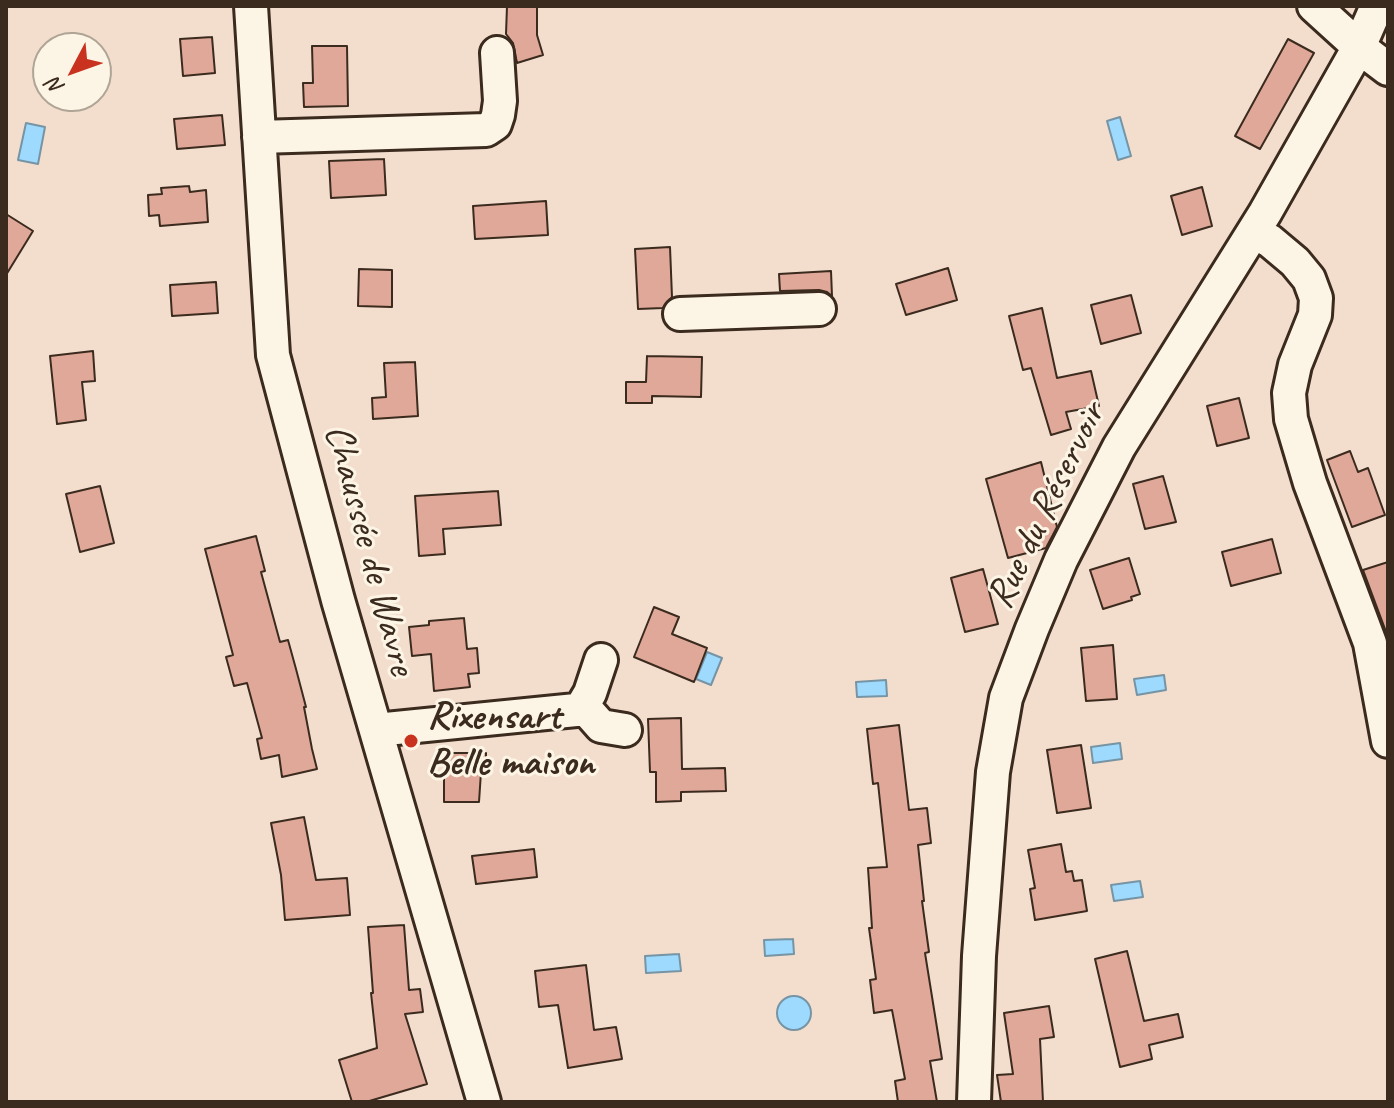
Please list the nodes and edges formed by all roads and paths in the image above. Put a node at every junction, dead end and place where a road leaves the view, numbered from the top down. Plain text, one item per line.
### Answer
1 (251, 6) edge
2 (1314, 6) edge
3 (1377, 6) edge
4 (1359, 47) junction
5 (497, 53) dead end
6 (1388, 69) edge
7 (259, 137) junction
8 (1254, 232) junction
9 (819, 309) dead end
10 (680, 314) dead end
11 (601, 660) dead end
12 (580, 710) junction
13 (376, 730) junction
14 (625, 730) dead end
15 (1388, 741) edge
16 (484, 1102) edge
17 (974, 1102) edge

1 - 7 street, Chaussée de Wavre
2 - 4 street
3 - 4 street, Rue du Réservoir
4 - 6 street
4 - 8 street, Rue du Réservoir
5 - 7 street
7 - 13 street, Chaussée de Wavre
8 - 15 street
8 - 17 street, Rue du Réservoir
9 - 10 street
11 - 12 street
12 - 13 street
12 - 14 street
13 - 16 street, Chaussée de Wavre

